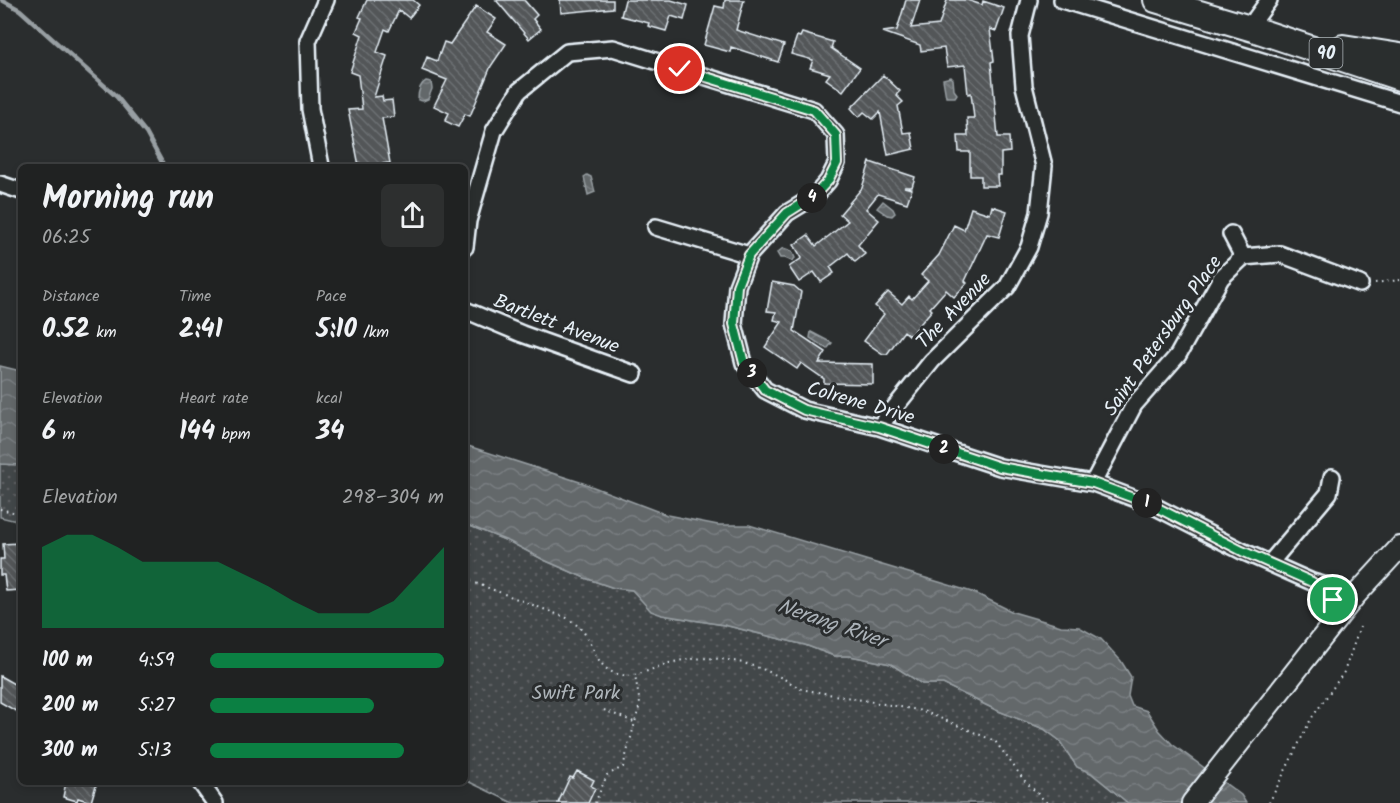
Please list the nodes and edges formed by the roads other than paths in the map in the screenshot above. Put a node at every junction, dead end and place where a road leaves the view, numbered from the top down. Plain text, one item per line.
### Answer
1 (326, 0) edge
2 (1029, 0) edge
3 (1062, 0) edge
4 (1156, 0) edge
5 (1269, 0) edge
6 (1253, 29) junction
7 (1400, 56) edge
8 (1400, 78) edge
9 (1400, 103) edge
10 (321, 164) edge
11 (0, 184) edge
12 (18, 190) edge
13 (468, 221) edge
14 (656, 226) dead end
15 (1231, 234) dead end
16 (749, 255) junction
17 (1243, 256) junction
18 (1360, 284) road end
19 (468, 311) edge
20 (634, 374) dead end
21 (879, 427) junction
22 (1332, 477) dead end
23 (1093, 483) junction
24 (1400, 547) edge
25 (1270, 563) junction
26 (1350, 602) junction
27 (202, 785) edge
28 (215, 803) edge
29 (1192, 803) edge

1 - 10 street
2 - 21 street, The Avenue
3 - 9 street
4 - 6 main road, 90
5 - 6 street
6 - 7 main road, 90
6 - 8 main road, 90
11 - 12 street
13 - 16 street, Colrene Drive
14 - 16 street
15 - 17 street
16 - 21 street, Colrene Drive
17 - 18 street, Saint Petersburg Place
17 - 23 street, Saint Petersburg Place
19 - 20 street, Bartlett Avenue
21 - 23 street, Colrene Drive
22 - 25 street
23 - 25 street, Colrene Drive
24 - 26 street
25 - 26 street, Colrene Drive
26 - 29 street
27 - 28 street

